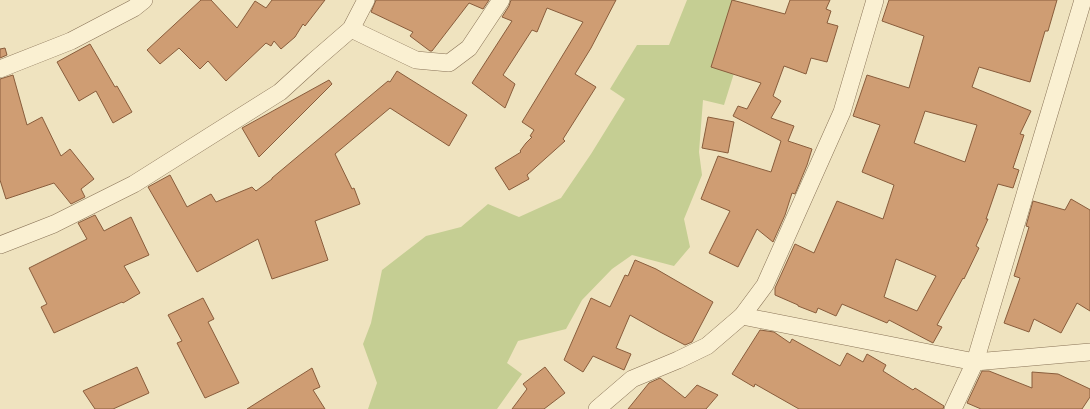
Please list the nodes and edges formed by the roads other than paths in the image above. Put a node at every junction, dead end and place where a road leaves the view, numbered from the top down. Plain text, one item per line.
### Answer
1 (144, 0) edge
2 (366, 0) edge
3 (501, 0) edge
4 (875, 0) edge
5 (1083, 0) edge
6 (351, 29) junction
7 (0, 69) edge
8 (0, 245) edge
9 (742, 316) junction
10 (1090, 352) edge
11 (975, 362) junction
12 (597, 409) edge
13 (953, 409) edge

1 - 7 street
2 - 6 street
3 - 6 street
4 - 9 street
5 - 11 street
6 - 8 street
9 - 11 street
9 - 12 street
10 - 11 street
11 - 13 street

